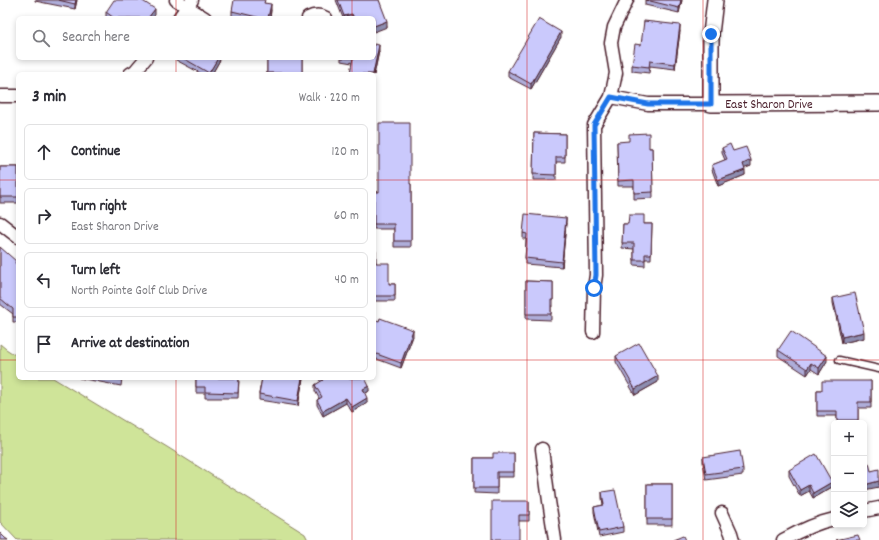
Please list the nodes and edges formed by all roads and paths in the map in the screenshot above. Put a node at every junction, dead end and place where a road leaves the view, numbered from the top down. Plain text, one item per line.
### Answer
1 (176, 0) edge
2 (627, 0) edge
3 (716, 0) edge
4 (190, 4) edge
5 (181, 16) edge
6 (203, 16) edge
7 (312, 16) edge
8 (322, 16) edge
9 (144, 60) edge
10 (133, 72) edge
11 (0, 96) edge
12 (16, 96) edge
13 (611, 97) junction
14 (879, 103) edge
15 (711, 104) junction
16 (0, 223) edge
17 (16, 235) edge
18 (593, 332) dead end
19 (839, 360) dead end
20 (879, 369) edge
21 (542, 449) dead end
22 (879, 508) edge
23 (867, 510) edge
24 (722, 513) dead end
25 (831, 520) edge
26 (555, 540) edge
27 (733, 540) edge
28 (783, 540) edge

1 - 4 street
2 - 13 street
3 - 15 street
4 - 5 street
4 - 6 street
7 - 8 street
9 - 10 street
11 - 12 street
13 - 15 street, East Sharon Drive
13 - 18 street
14 - 15 street, East Sharon Drive
16 - 17 street
19 - 20 lane
21 - 26 street
22 - 23 street
24 - 27 street
25 - 28 street

